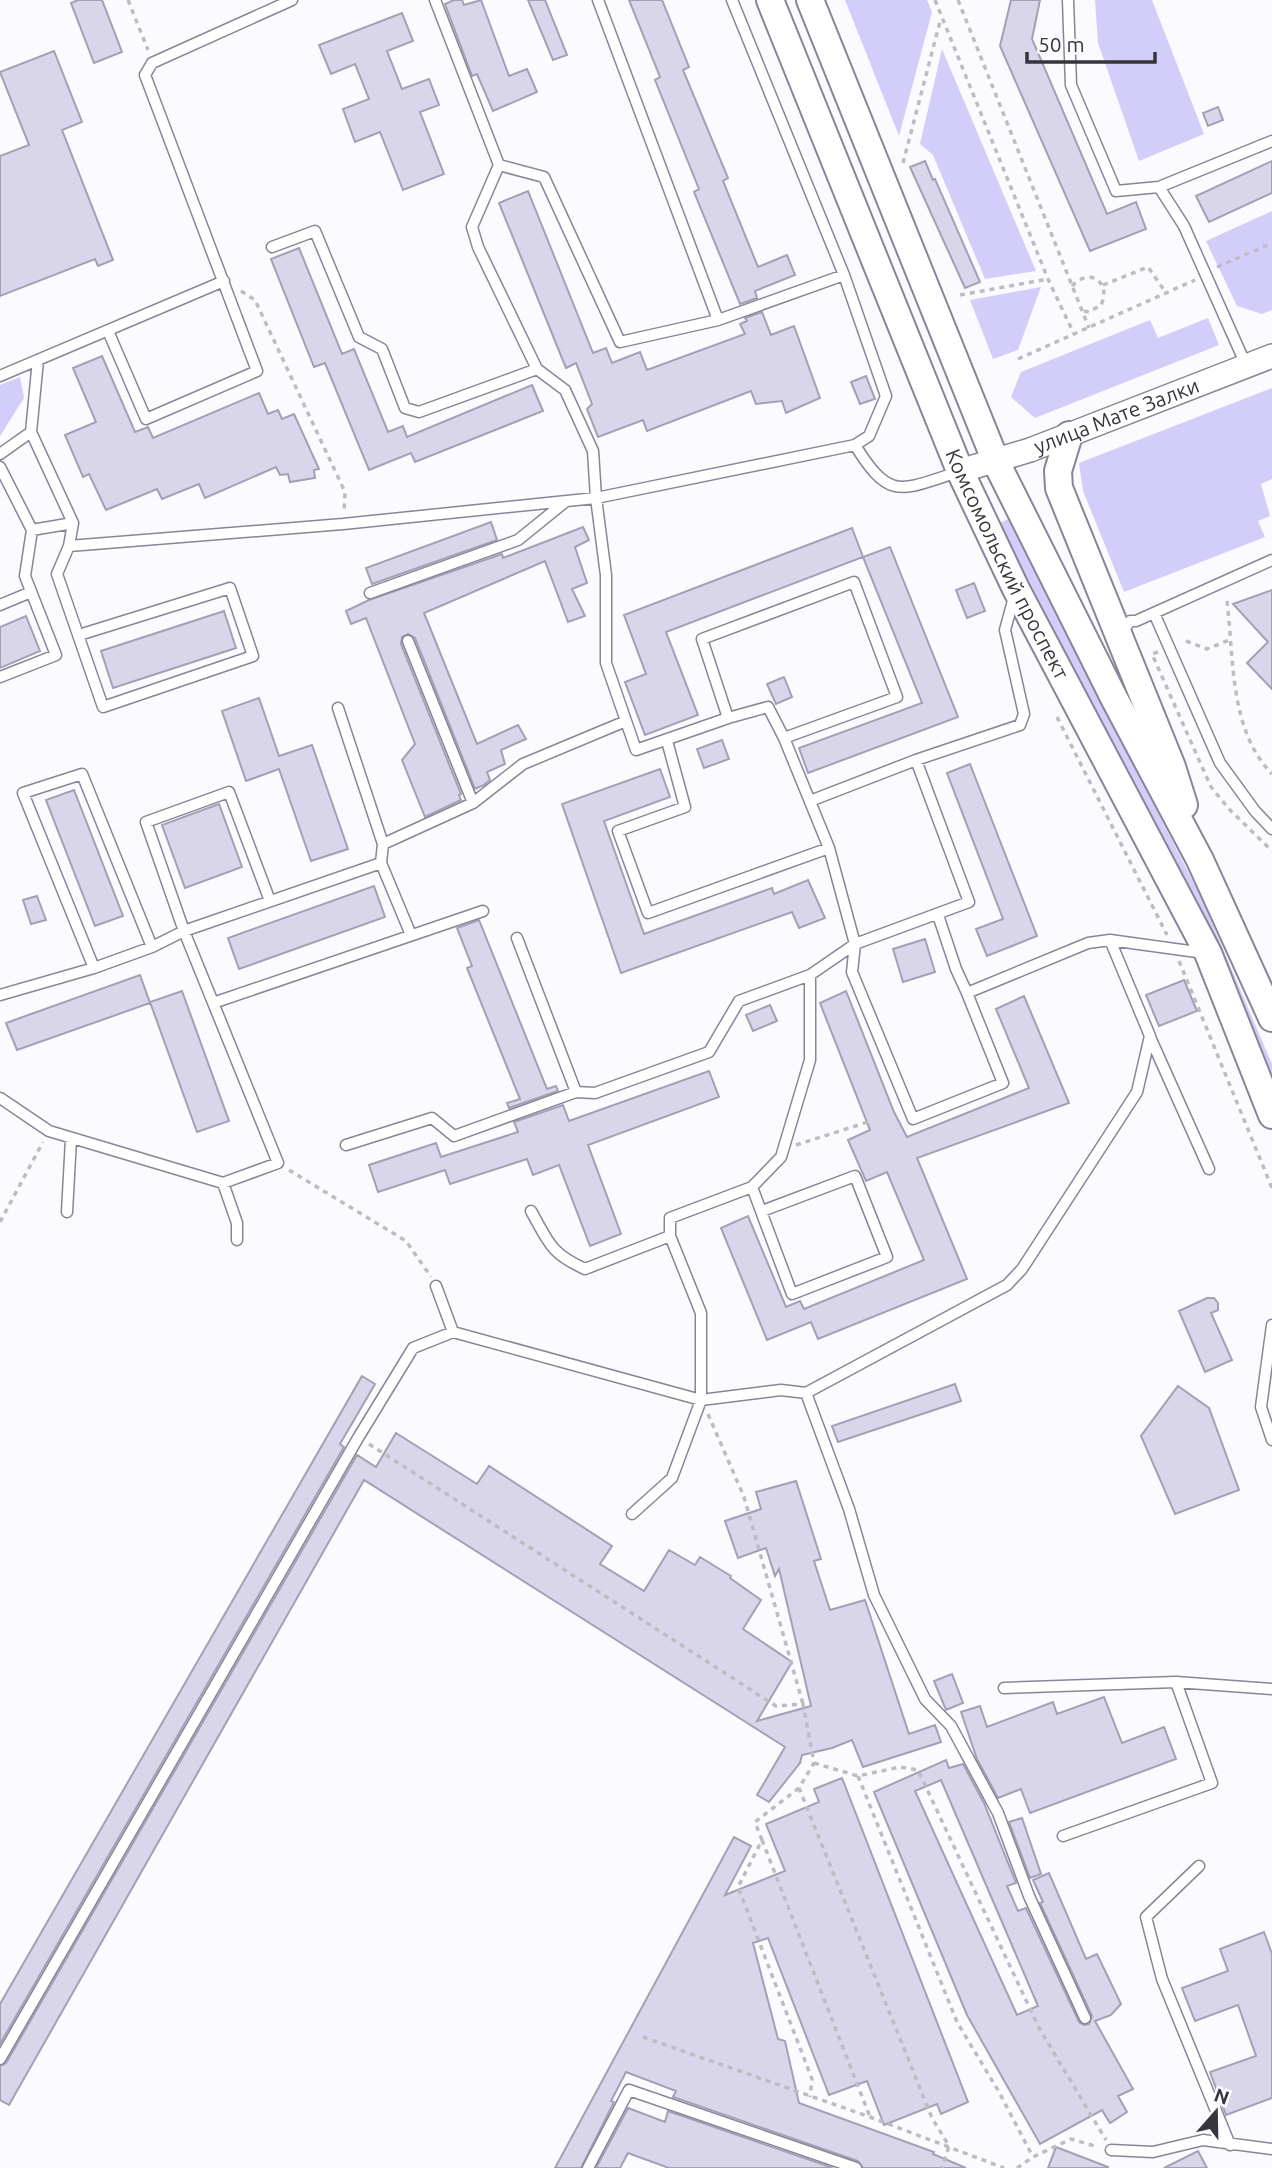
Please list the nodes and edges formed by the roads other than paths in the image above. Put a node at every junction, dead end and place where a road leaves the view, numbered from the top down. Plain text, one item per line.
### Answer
1 (292, 0) edge
2 (435, 0) edge
3 (598, 0) edge
4 (732, 0) edge
5 (770, 0) edge
6 (810, 0) edge
7 (1068, 0) edge
8 (1272, 141) edge
9 (499, 165) junction
10 (1158, 187) junction
11 (272, 247) dead end
12 (844, 275) junction
13 (224, 281) junction
14 (718, 320) junction
15 (108, 331) junction
16 (1272, 356) edge
17 (38, 360) junction
18 (1246, 365) junction
19 (537, 369) junction
20 (0, 376) edge
21 (32, 432) junction
22 (1069, 435) junction
23 (855, 445) junction
24 (0, 454) edge
25 (996, 462) junction
26 (0, 467) edge
27 (960, 471) junction
28 (596, 498) junction
29 (565, 501) junction
30 (73, 523) junction
31 (32, 530) junction
32 (69, 545) junction
33 (1272, 560) edge
34 (1016, 589) junction
35 (31, 592) junction
36 (370, 593) dead end
37 (0, 605) edge
38 (1154, 613) junction
39 (79, 635) junction
40 (1120, 636) junction
41 (408, 641) dead end
42 (0, 677) edge
43 (338, 708) dead end
44 (728, 718) junction
45 (626, 722) junction
46 (784, 738) junction
47 (667, 741) junction
48 (916, 760) junction
49 (810, 801) junction
50 (473, 803) junction
51 (1272, 829) edge
52 (383, 844) junction
53 (829, 848) junction
54 (1200, 860) junction
55 (381, 863) junction
56 (270, 901) junction
57 (484, 911) dead end
58 (938, 915) junction
59 (184, 931) junction
60 (411, 935) junction
61 (517, 938) dead end
62 (1110, 940) junction
63 (855, 944) junction
64 (152, 947) junction
65 (1208, 953) junction
66 (94, 968) junction
67 (810, 975) junction
68 (967, 993) junction
69 (0, 995) edge
70 (213, 1003) junction
71 (1272, 1018) edge
72 (1150, 1036) junction
73 (576, 1092) junction
74 (0, 1098) edge
75 (1272, 1115) edge
76 (71, 1139) junction
77 (346, 1145) dead end
78 (1209, 1169) dead end
79 (223, 1183) junction
80 (752, 1187) junction
81 (531, 1211) dead end
82 (762, 1211) junction
83 (67, 1212) dead end
84 (670, 1236) junction
85 (237, 1240) dead end
86 (436, 1286) road end
87 (1272, 1325) edge
88 (453, 1332) junction
89 (806, 1393) junction
90 (701, 1400) junction
91 (1272, 1440) edge
92 (632, 1514) dead end
93 (1175, 1682) junction
94 (1004, 1689) dead end
95 (1272, 1689) edge
96 (1063, 1836) dead end
97 (1199, 1867) dead end
98 (1085, 2018) dead end
99 (0, 2059) edge
100 (1230, 2145) junction
101 (1272, 2149) edge
102 (1111, 2150) road end
103 (588, 2168) edge
104 (856, 2168) edge

1 - 13 lane
2 - 9 lane
3 - 14 lane
4 - 12 lane
5 - 27 main road, Комсомольский проспект
6 - 25 main road, Комсомольский проспект
7 - 10 lane
8 - 10 lane
9 - 14 lane
9 - 19 lane
10 - 18 lane
11 - 19 lane
12 - 14 lane
12 - 23 lane
13 - 15 lane
13 - 15 lane
15 - 17 lane
16 - 18 street, улица Мате Залки
17 - 20 lane
17 - 21 lane
18 - 22 street, улица Мате Залки
19 - 28 lane
21 - 24 lane
21 - 30 lane
22 - 25 street, улица Мате Залки
22 - 40 main road
23 - 27 lane
23 - 28 lane
25 - 27 street, улица Мате Залки
25 - 54 main road, Комсомольский проспект
26 - 31 lane
27 - 34 main road, Комсомольский проспект
28 - 29 lane
28 - 45 lane
29 - 32 lane
29 - 36 lane
30 - 31 lane
30 - 32 lane
31 - 35 lane
32 - 39 lane
33 - 38 lane
34 - 48 lane
34 - 65 main road, Комсомольский проспект
35 - 37 lane
35 - 42 lane
38 - 40 lane
38 - 51 lane
39 - 39 lane
40 - 54 main road
41 - 50 lane
43 - 52 lane
44 - 46 lane
44 - 46 lane
44 - 47 lane
45 - 47 lane
45 - 50 lane
46 - 49 lane
47 - 53 lane
48 - 49 lane
48 - 58 lane
49 - 53 lane
50 - 52 lane
52 - 55 lane
53 - 63 lane
54 - 71 main road, Комсомольский проспект
55 - 56 lane
55 - 60 lane
56 - 59 lane
56 - 59 lane
57 - 60 lane
58 - 63 lane
58 - 68 lane
59 - 64 lane
59 - 70 lane
60 - 70 lane
61 - 73 lane
62 - 65 lane
62 - 68 lane
62 - 72 lane
63 - 67 lane
63 - 68 lane
64 - 66 lane
64 - 66 lane
65 - 75 main road, Комсомольский проспект
66 - 69 lane
67 - 73 lane
67 - 80 lane
70 - 79 lane
72 - 78 lane
72 - 89 lane
73 - 77 lane
74 - 76 lane
76 - 79 lane
76 - 83 lane
79 - 85 lane
80 - 82 lane
80 - 84 lane
81 - 84 lane
82 - 82 lane
84 - 90 lane
86 - 88 lane
87 - 91 lane
88 - 90 lane
88 - 99 lane
89 - 90 lane
89 - 98 lane
90 - 92 lane
93 - 94 lane
93 - 95 lane
93 - 96 lane
97 - 100 lane
100 - 101 lane
100 - 102 lane
103 - 104 lane

